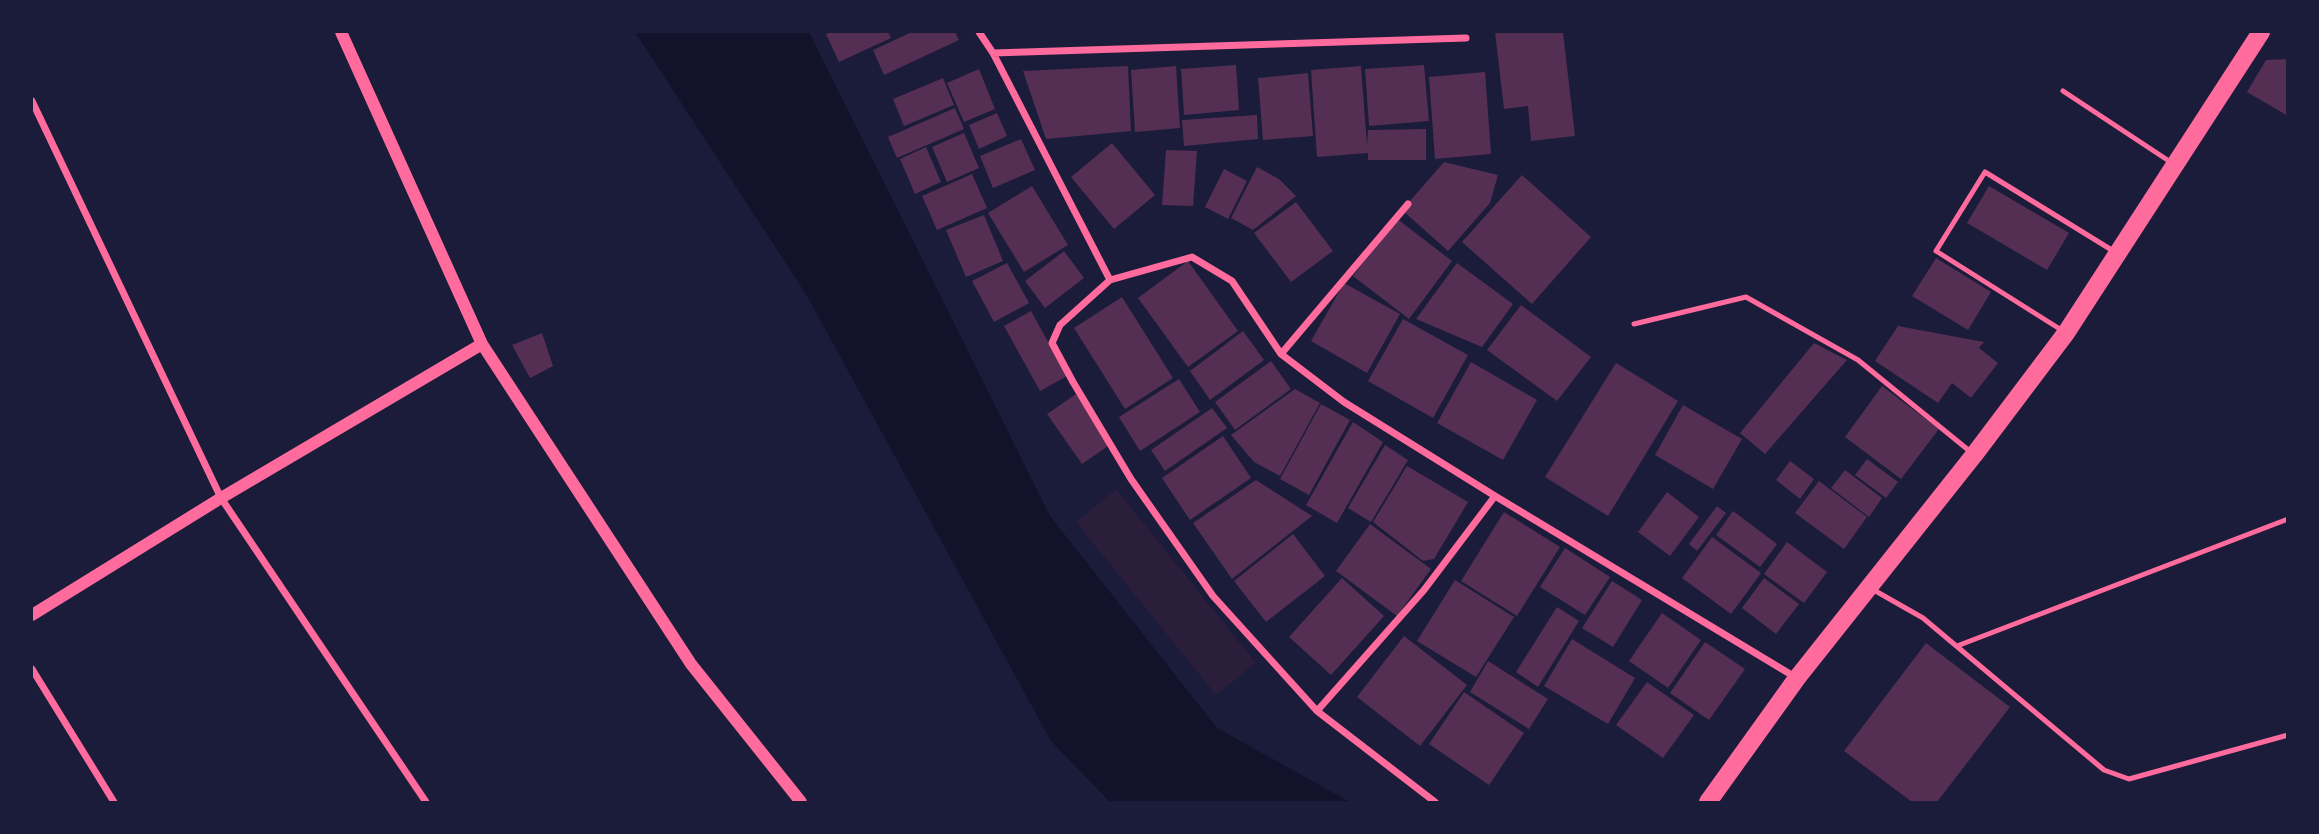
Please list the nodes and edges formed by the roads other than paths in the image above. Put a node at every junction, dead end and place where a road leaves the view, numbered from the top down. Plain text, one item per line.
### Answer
1 (341, 32) edge
2 (979, 32) edge
3 (2261, 32) edge
4 (1466, 38) dead end
5 (993, 53) junction
6 (2063, 91) dead end
7 (32, 101) edge
8 (2175, 165) junction
9 (1408, 204) dead end
10 (2117, 253) junction
11 (1110, 280) junction
12 (1634, 324) dead end
13 (2066, 333) junction
14 (482, 344) junction
15 (1282, 354) junction
16 (1974, 455) junction
17 (1495, 496) junction
18 (221, 498) junction
19 (2287, 519) edge
20 (1869, 587) junction
21 (32, 615) edge
22 (1957, 646) junction
23 (32, 669) edge
24 (1797, 678) junction
25 (1317, 711) junction
26 (2287, 735) edge
27 (114, 803) edge
28 (426, 803) edge
29 (801, 803) edge
30 (1435, 803) edge
31 (1708, 803) edge

1 - 14 street
2 - 5 street
3 - 8 main road
4 - 5 street
5 - 11 street
6 - 8 lane
7 - 18 street
8 - 10 main road
9 - 15 street
10 - 13 main road
10 - 13 lane
11 - 15 street
11 - 25 street
12 - 16 lane
13 - 16 main road
14 - 18 street
14 - 29 street
15 - 17 street
16 - 20 main road
17 - 24 street
17 - 25 street
18 - 21 street
18 - 28 street
19 - 22 lane
20 - 22 lane
20 - 24 main road
22 - 26 lane
23 - 27 street
24 - 31 main road
25 - 30 street

